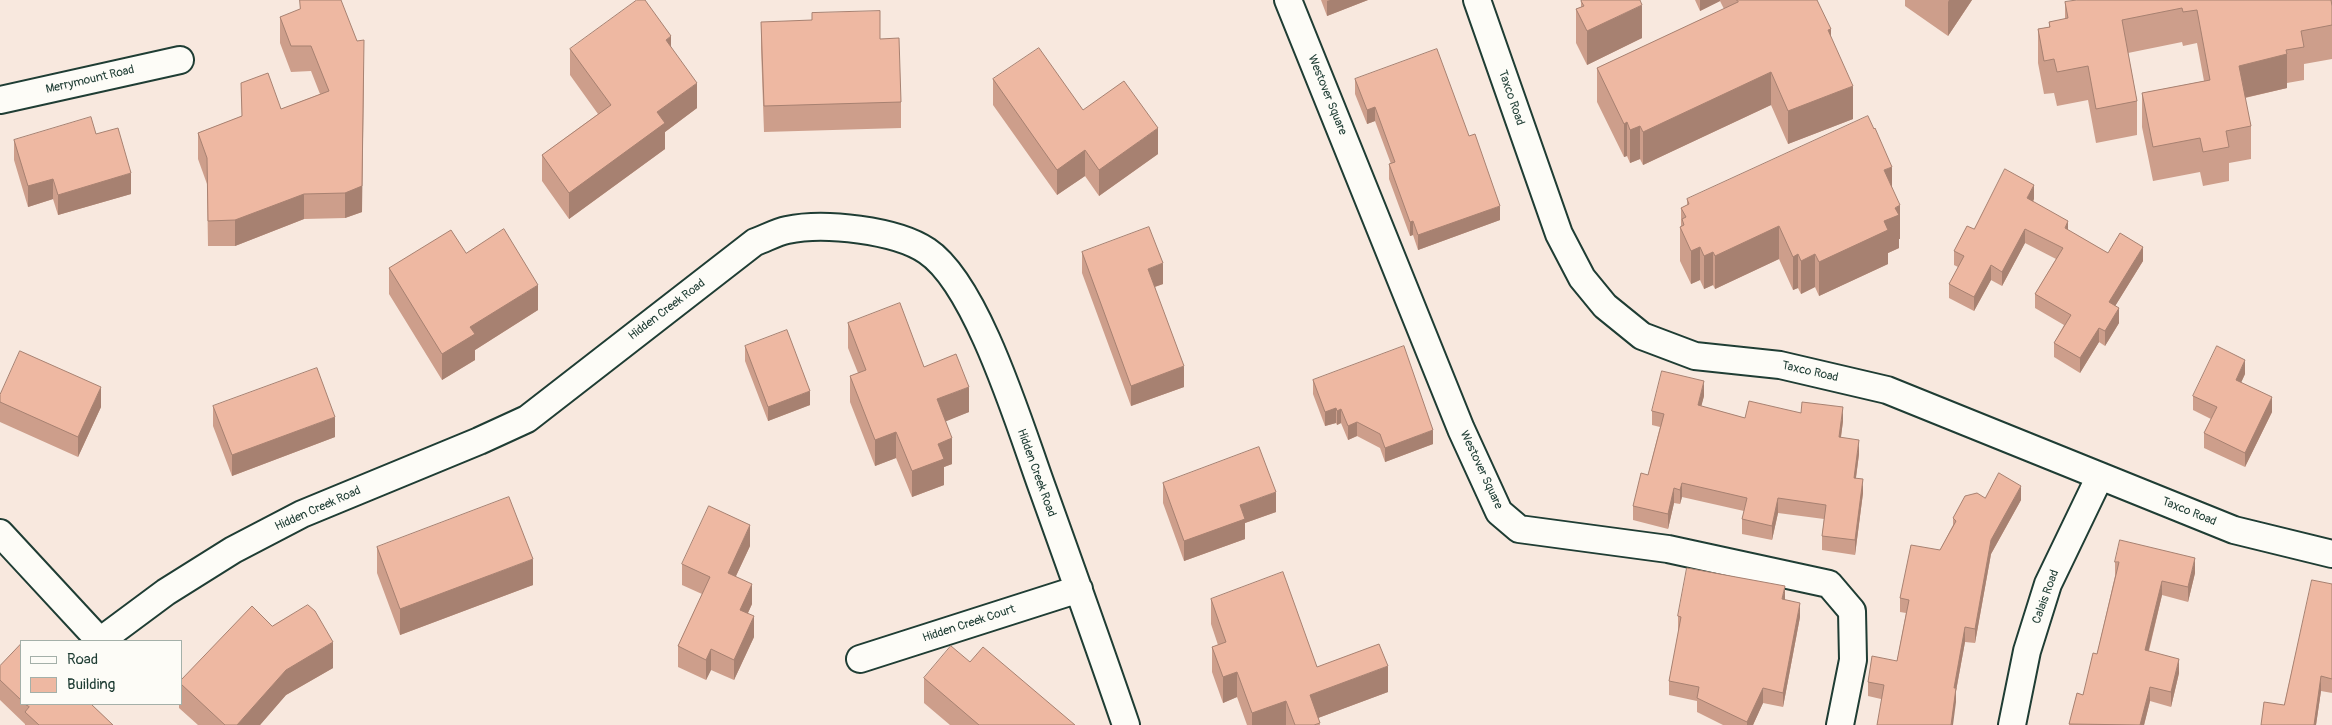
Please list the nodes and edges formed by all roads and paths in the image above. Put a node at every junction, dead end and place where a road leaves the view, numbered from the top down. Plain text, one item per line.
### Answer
1 (1288, 0) edge
2 (1476, 0) edge
3 (180, 60) dead end
4 (0, 100) edge
5 (2100, 476) junction
6 (0, 533) edge
7 (2332, 554) edge
8 (1079, 589) junction
9 (99, 640) edge
10 (101, 640) edge
11 (860, 659) dead end
12 (1126, 725) edge
13 (1840, 725) edge
14 (2012, 725) edge

1 - 13 street, Westover Square
2 - 5 street, Taxco Road
3 - 4 street, Merrymount Road
5 - 7 street, Taxco Road
5 - 14 street, Calais Road
6 - 9 street, Hidden Creek Road
8 - 10 street, Hidden Creek Road
8 - 11 street, Hidden Creek Court
8 - 12 street, Hidden Creek Road

